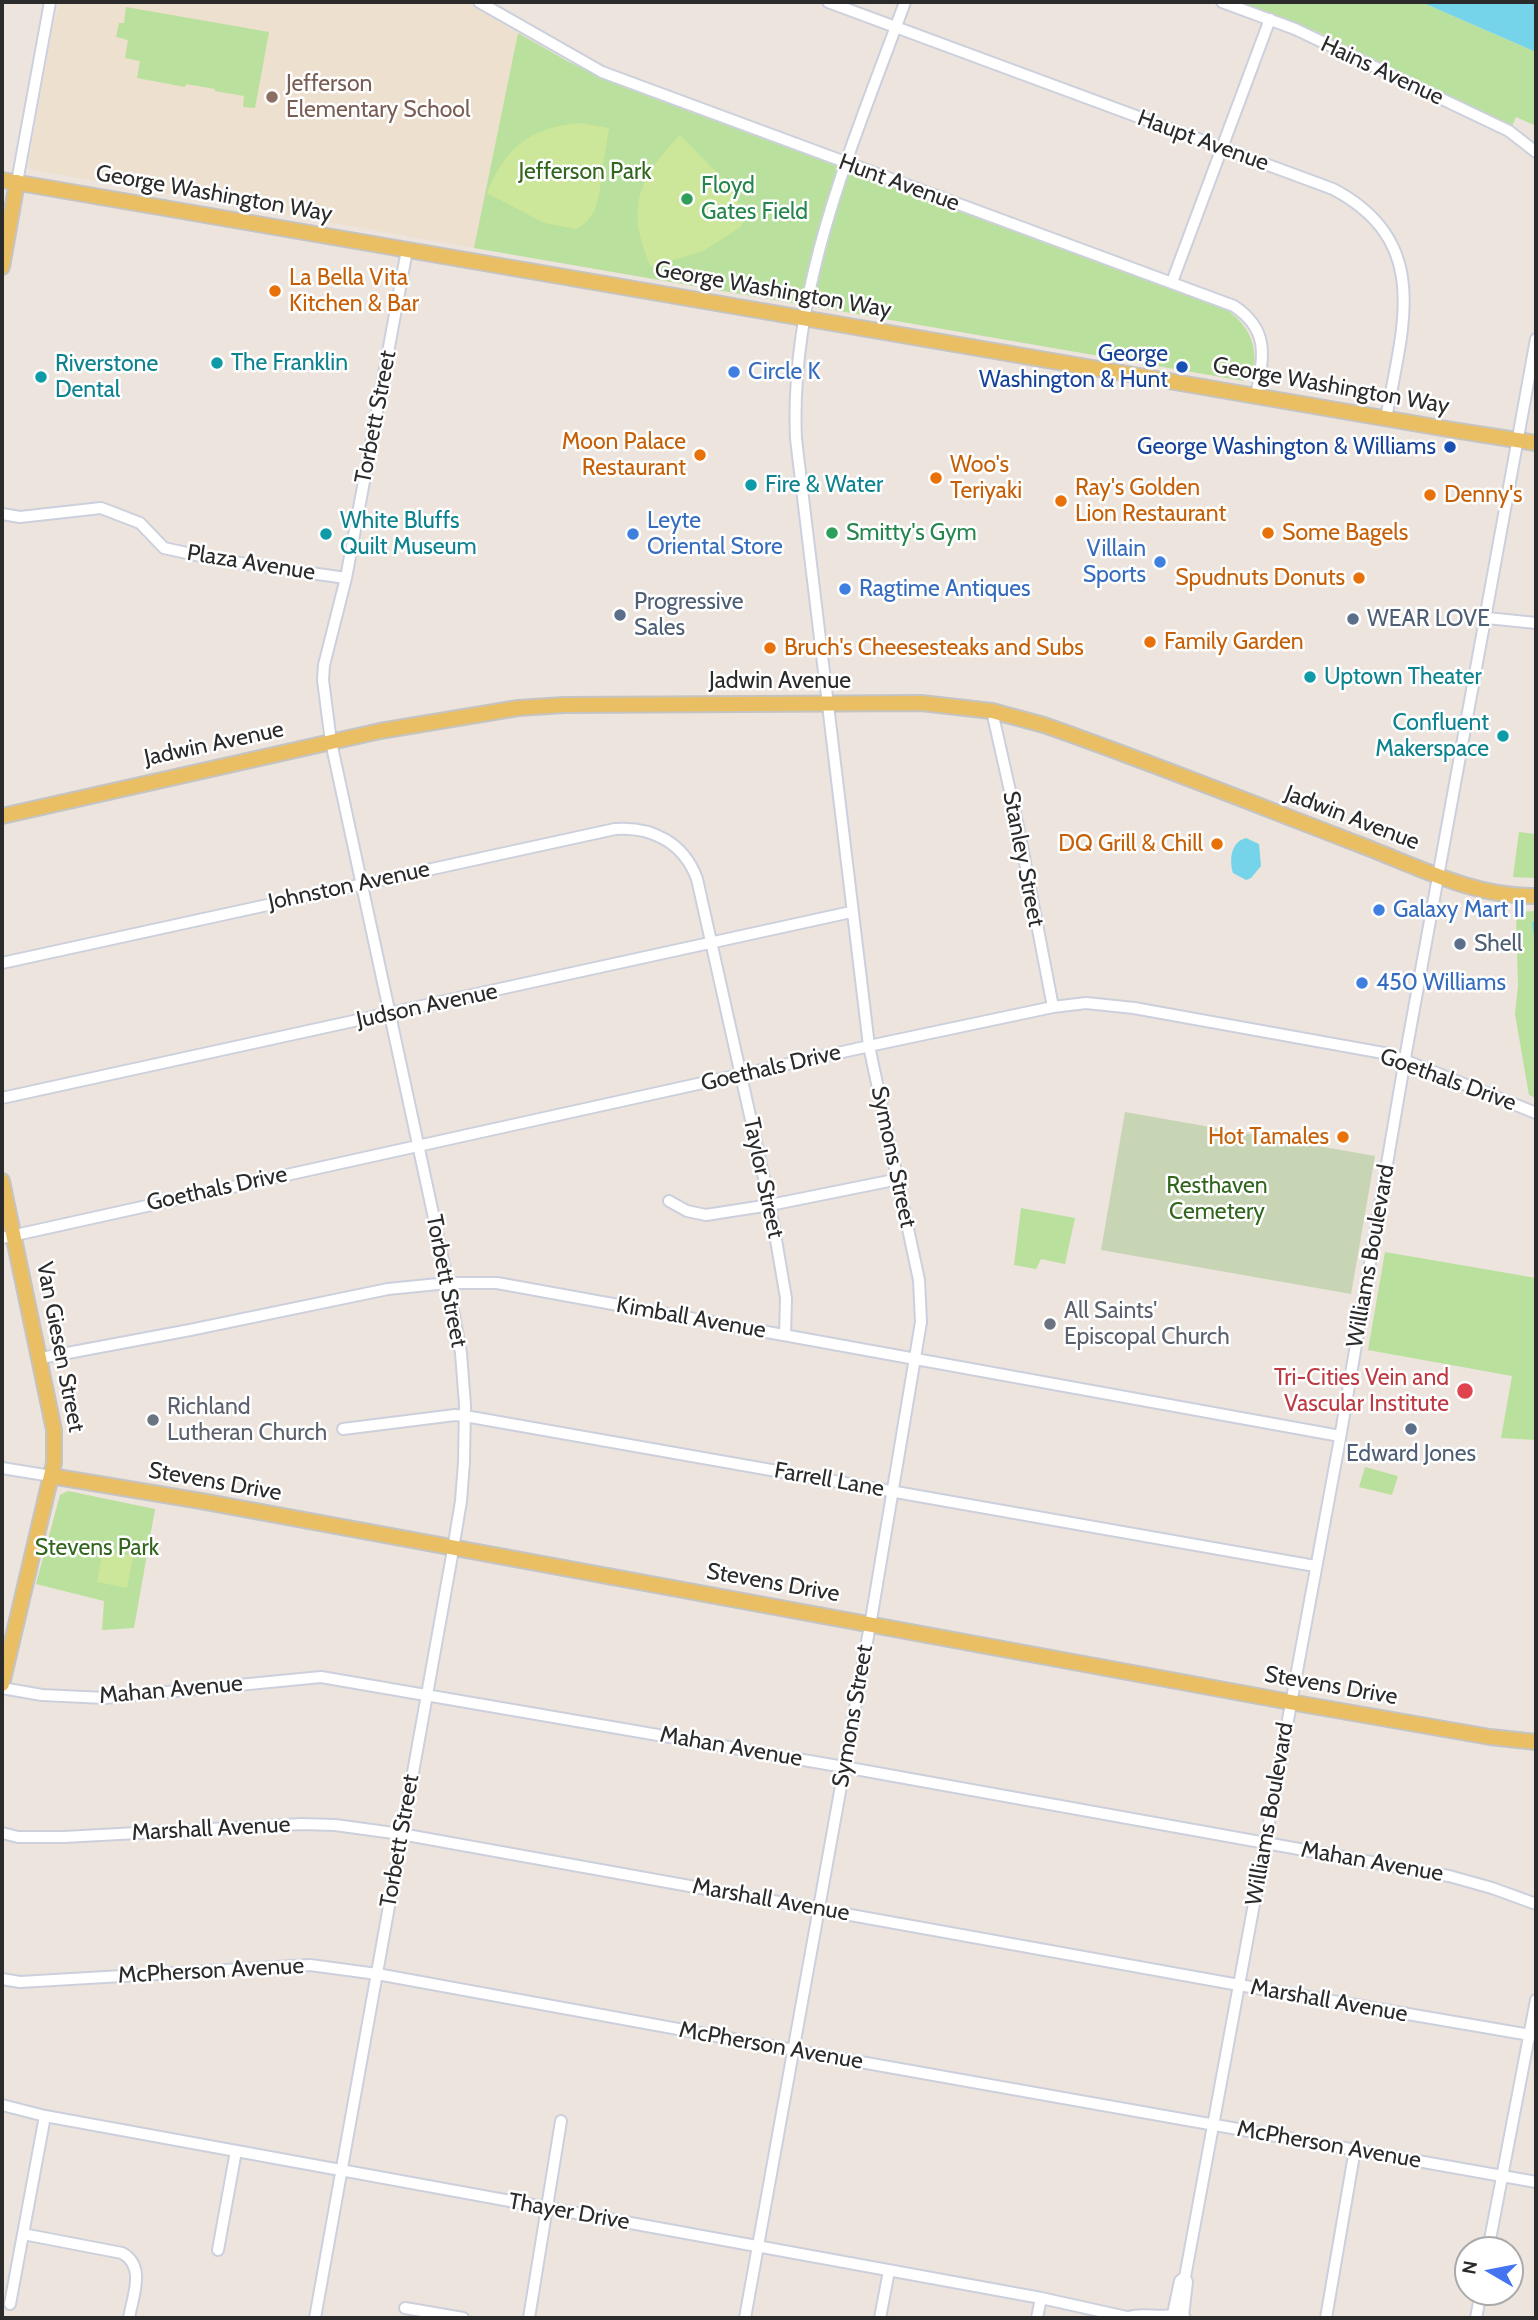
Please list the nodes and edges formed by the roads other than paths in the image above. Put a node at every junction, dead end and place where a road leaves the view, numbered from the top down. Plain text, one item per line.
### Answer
1 (50, 2) edge
2 (479, 2) edge
3 (828, 2) edge
4 (905, 2) edge
5 (1222, 2) edge
6 (498, 7) edge
7 (1270, 19) junction
8 (896, 27) junction
9 (1222, 148) junction
10 (1536, 152) edge
11 (846, 164) junction
12 (2, 180) edge
13 (17, 182) junction
14 (407, 250) junction
15 (2, 267) edge
16 (1172, 282) junction
17 (805, 319) junction
18 (1536, 339) edge
19 (1256, 396) junction
20 (1386, 419) junction
21 (1518, 442) junction
22 (1536, 443) edge
23 (2, 514) edge
24 (346, 578) junction
25 (1487, 618) junction
26 (1536, 623) edge
27 (827, 704) junction
28 (992, 711) junction
29 (331, 742) junction
30 (2, 816) edge
31 (688, 859) joint
32 (1440, 875) junction
33 (362, 883) junction
34 (1536, 895) edge
35 (851, 912) junction
36 (710, 944) junction
37 (2, 963) edge
38 (1053, 1007) junction
39 (388, 1014) junction
40 (869, 1046) junction
41 (1405, 1059) junction
42 (741, 1075) junction
43 (2, 1098) edge
44 (1536, 1113) edge
45 (417, 1145) junction
46 (899, 1179) junction
47 (2, 1181) edge
48 (669, 1201) dead end
49 (769, 1205) junction
50 (8, 1236) edge
51 (448, 1283) junction
52 (785, 1335) junction
53 (41, 1358) junction
54 (915, 1359) junction
55 (466, 1416) junction
56 (342, 1429) dead end
57 (1340, 1436) junction
58 (2, 1468) edge
59 (51, 1476) junction
60 (893, 1492) junction
61 (453, 1549) junction
62 (1315, 1566) junction
63 (870, 1624) junction
64 (2, 1686) edge
65 (427, 1693) junction
66 (1290, 1702) junction
67 (1536, 1742) edge
68 (844, 1767) junction
69 (2, 1833) edge
70 (401, 1833) junction
71 (1264, 1843) junction
72 (1536, 1903) edge
73 (818, 1909) junction
74 (377, 1974) junction
75 (2, 1979) edge
76 (1239, 1985) junction
77 (1536, 2000) edge
78 (1533, 2035) edge
79 (793, 2050) junction
80 (4, 2107) edge
81 (45, 2116) junction
82 (561, 2121) dead end
83 (1213, 2125) junction
84 (1355, 2149) junction
85 (236, 2151) junction
86 (342, 2170) junction
87 (1501, 2175) junction
88 (1536, 2182) edge
89 (548, 2208) junction
90 (23, 2234) junction
91 (1490, 2236) edge
92 (758, 2246) junction
93 (218, 2250) dead end
94 (889, 2270) junction
95 (1041, 2298) junction
96 (10, 2304) dead end
97 (405, 2308) dead end
98 (1130, 2317) edge
99 (1176, 2317) edge
100 (129, 2318) edge
101 (315, 2318) edge
102 (463, 2318) edge
103 (529, 2318) edge
104 (745, 2318) edge
105 (880, 2318) edge
106 (1037, 2318) edge
107 (1326, 2318) edge

1 - 13 street
2 - 6 street, Hunt Avenue
3 - 8 street, Haupt Avenue
4 - 8 street, Symons Street
5 - 7 street, Hains Avenue
6 - 11 street, Hunt Avenue
7 - 9 street
7 - 10 street, Hains Avenue
8 - 9 street, Haupt Avenue
8 - 11 street, Symons Street
9 - 16 street
9 - 20 street, Haupt Avenue
11 - 16 street, Hunt Avenue
11 - 17 street, Symons Street
12 - 13 main road, George Washington Way
13 - 14 main road, George Washington Way
13 - 15 main road
14 - 17 main road, George Washington Way
14 - 24 street, Torbett Street
16 - 19 street, Hunt Avenue
17 - 19 main road, George Washington Way
17 - 27 street, Symons Street
18 - 21 street
19 - 20 main road, George Washington Way
20 - 21 main road, George Washington Way
21 - 22 main road, George Washington Way
21 - 25 street, Williams Boulevard
23 - 24 street, Plaza Avenue
24 - 29 street, Torbett Street
25 - 26 street
25 - 32 street, Williams Boulevard
27 - 28 main road, Jadwin Avenue
27 - 29 main road, Jadwin Avenue
27 - 35 street, Symons Street
28 - 32 main road, Jadwin Avenue
28 - 38 street, Stanley Street
29 - 30 main road, Jadwin Avenue
29 - 33 street, Torbett Street
31 - 33 street, Johnston Avenue
31 - 36 street, Taylor Street
32 - 34 main road, Jadwin Avenue
32 - 41 street, Williams Boulevard
33 - 37 street, Johnston Avenue
33 - 39 street, Torbett Street
35 - 36 street, Judson Avenue
35 - 40 street, Symons Street
36 - 39 street, Judson Avenue
36 - 42 street, Taylor Street
38 - 40 street, Goethals Drive
38 - 41 street, Goethals Drive
39 - 43 street, Judson Avenue
39 - 45 street, Torbett Street
40 - 42 street, Goethals Drive
40 - 46 street, Symons Street
41 - 44 street, Goethals Drive
41 - 57 street, Williams Boulevard
42 - 45 street, Goethals Drive
42 - 49 street, Taylor Street
45 - 50 street, Goethals Drive
45 - 51 street, Torbett Street
46 - 49 street
46 - 54 street, Symons Street
47 - 50 main road, Van Giesen Street
48 - 49 street
49 - 52 street, Taylor Street
50 - 53 main road, Van Giesen Street
51 - 52 street, Kimball Avenue
51 - 53 street, Kimball Avenue
51 - 55 street, Torbett Street
52 - 54 street, Kimball Avenue
53 - 59 main road, Van Giesen Street
54 - 57 street, Kimball Avenue
54 - 60 street, Symons Street
55 - 56 street, Farrell Lane
55 - 60 street, Farrell Lane
55 - 61 street, Torbett Street
57 - 62 street, Williams Boulevard
58 - 59 street, Stevens Drive
59 - 61 main road, Stevens Drive
59 - 64 main road, Van Giesen Street
60 - 62 street, Farrell Lane
60 - 63 street, Symons Street
61 - 63 main road, Stevens Drive
61 - 65 street, Torbett Street
62 - 66 street, Williams Boulevard
63 - 66 main road, Stevens Drive
63 - 68 street, Symons Street
64 - 65 street, Mahan Avenue
65 - 68 street, Mahan Avenue
65 - 70 street, Torbett Street
66 - 67 main road, Stevens Drive
66 - 71 street, Williams Boulevard
68 - 71 street, Mahan Avenue
68 - 73 street, Symons Street
69 - 70 street, Marshall Avenue
70 - 73 street, Marshall Avenue
70 - 74 street, Torbett Street
71 - 72 street, Mahan Avenue
71 - 76 street, Williams Boulevard
73 - 76 street, Marshall Avenue
73 - 79 street, Symons Street
74 - 75 street, McPherson Avenue
74 - 79 street, McPherson Avenue
74 - 86 street, Torbett Street
76 - 78 street, Marshall Avenue
76 - 83 street, Williams Boulevard
77 - 78 street
78 - 87 street
79 - 83 street, McPherson Avenue
79 - 92 street, Symons Street
80 - 81 street, Thayer Drive
81 - 85 street, Thayer Drive
81 - 90 street
82 - 89 street
83 - 84 street, McPherson Avenue
83 - 99 street, Williams Boulevard
84 - 87 street, McPherson Avenue
84 - 107 street
85 - 86 street, Thayer Drive
85 - 93 street
86 - 89 street, Thayer Drive
86 - 101 street, Torbett Street
87 - 88 street, McPherson Avenue
87 - 91 street
89 - 92 street, Thayer Drive
89 - 103 street
90 - 96 street
90 - 100 street
92 - 94 street, Thayer Drive
92 - 104 street, Symons Street
94 - 95 street, Thayer Drive
94 - 105 street
95 - 98 street, Thayer Drive
95 - 106 street
97 - 102 street
98 - 99 street, Thayer Drive

